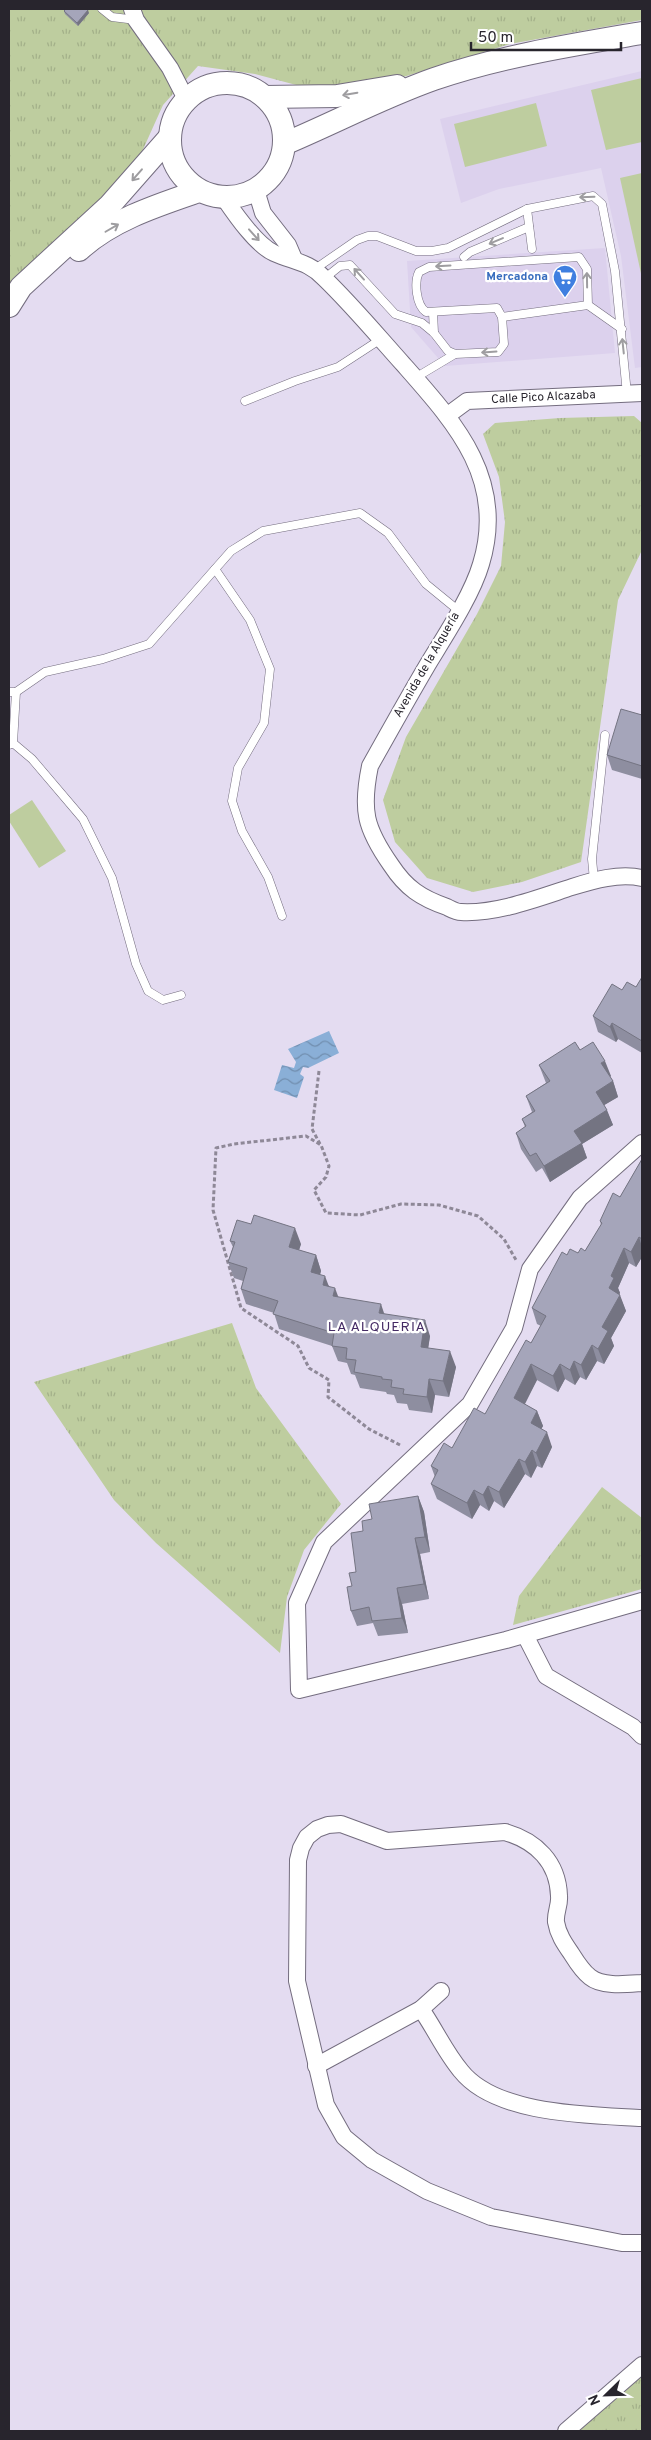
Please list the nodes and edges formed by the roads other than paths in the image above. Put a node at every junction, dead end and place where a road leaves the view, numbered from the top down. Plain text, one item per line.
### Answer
1 (102, 9) edge
2 (134, 14) edge
3 (642, 33) edge
4 (432, 80) junction
5 (265, 98) junction
6 (186, 100) junction
7 (169, 138) junction
8 (284, 144) junction
9 (256, 190) junction
10 (200, 191) junction
11 (224, 198) junction
12 (526, 209) junction
13 (529, 227) junction
14 (532, 250) dead end
15 (464, 258) dead end
16 (294, 259) junction
17 (320, 273) junction
18 (588, 305) junction
19 (9, 306) edge
20 (433, 312) junction
21 (9, 316) edge
22 (502, 317) junction
23 (622, 329) junction
24 (434, 333) junction
25 (381, 339) junction
26 (454, 354) junction
27 (415, 378) junction
28 (635, 394) edge
29 (246, 401) dead end
30 (448, 415) junction
31 (215, 569) junction
32 (459, 611) junction
33 (12, 692) edge
34 (605, 735) dead end
35 (11, 744) edge
36 (642, 878) edge
37 (594, 880) junction
38 (282, 916) dead end
39 (181, 995) dead end
40 (642, 1143) edge
41 (642, 1601) edge
42 (525, 1635) junction
43 (642, 1736) edge
44 (642, 1983) edge
45 (441, 1991) dead end
46 (421, 2009) junction
47 (316, 2066) junction
48 (642, 2118) edge
49 (642, 2243) edge
50 (642, 2365) edge
51 (566, 2431) edge

1 - 2 lane
2 - 6 street
3 - 4 main road
4 -> 5 main road
4 - 8 main road
5 - 6 main road
5 - 8 main road
6 - 7 main road
7 - 10 main road
7 -> 19 main road
8 - 9 main road
9 - 11 main road
9 - 16 street
10 - 11 main road
21 -> 10 main road
11 -> 16 street, Avenida de la Alquería
12 - 13 lane
12 - 17 lane
23 -> 12 lane
13 - 14 lane
13 -> 15 lane
16 - 17 street, Avenida de la Alquería
24 -> 17 lane
17 - 25 street, Avenida de la Alquería
18 -> 20 lane
18 - 22 lane
18 - 23 lane
20 - 22 lane
20 - 24 lane
22 -> 26 lane
28 -> 23 lane
24 - 26 lane
25 - 27 street, Avenida de la Alquería
25 - 29 lane
26 - 27 lane
27 - 30 street, Avenida de la Alquería
28 - 30 street, Calle Pico Alcazaba
30 - 32 street, Avenida de la Alquería
31 - 32 lane
31 - 33 lane
31 - 38 lane
32 - 37 street, Avenida de la Alquería
33 - 35 lane
34 - 37 lane
35 - 39 lane
36 - 37 street, Avenida de la Alquería
40 - 42 street
41 - 42 street
42 - 43 street
44 - 47 street
45 - 46 street
46 - 47 street
46 - 48 street
47 - 49 street
50 - 51 street

